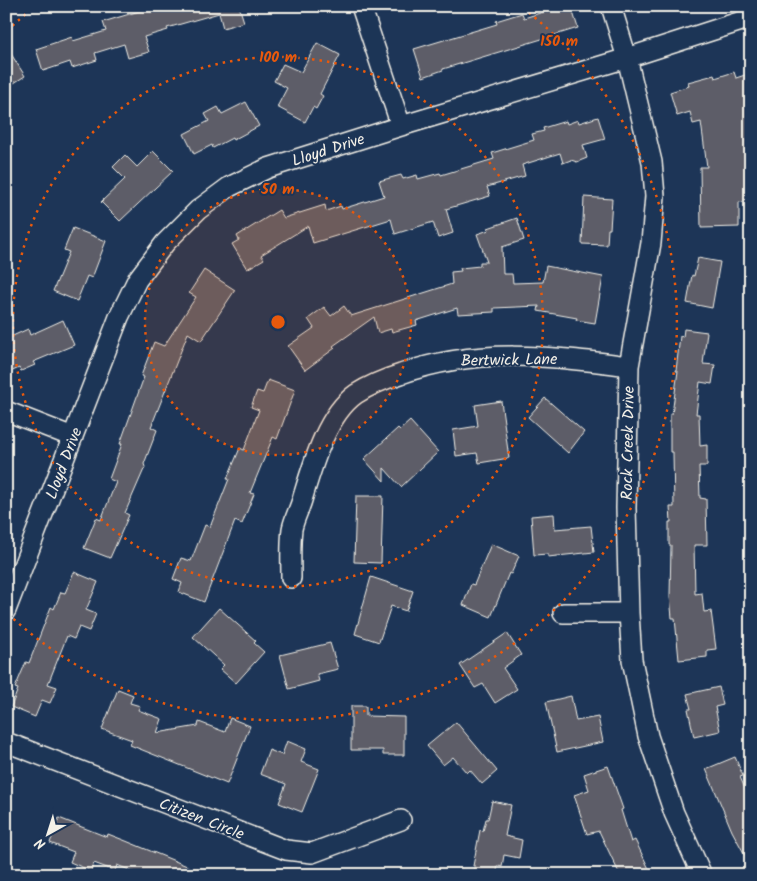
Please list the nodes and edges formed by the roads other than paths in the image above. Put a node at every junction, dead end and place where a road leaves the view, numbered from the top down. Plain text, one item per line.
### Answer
1 (361, 6) edge
2 (611, 6) edge
3 (751, 18) edge
4 (627, 58) junction
5 (401, 126) junction
6 (629, 366) junction
7 (6, 411) edge
8 (74, 437) junction
9 (291, 578) dead end
10 (6, 610) edge
11 (563, 613) dead end
12 (629, 613) junction
13 (6, 742) edge
14 (401, 820) dead end
15 (702, 875) edge

1 - 5 street
2 - 4 street, Rock Creek Drive
3 - 4 street, Lloyd Drive
4 - 5 street, Lloyd Drive
4 - 6 street, Rock Creek Drive
5 - 8 street, Lloyd Drive
6 - 9 street, Bertwick Lane
6 - 12 street, Rock Creek Drive
7 - 8 street
8 - 10 street, Lloyd Drive
11 - 12 street
12 - 15 street, Rock Creek Drive
13 - 14 street, Citizen Circle

